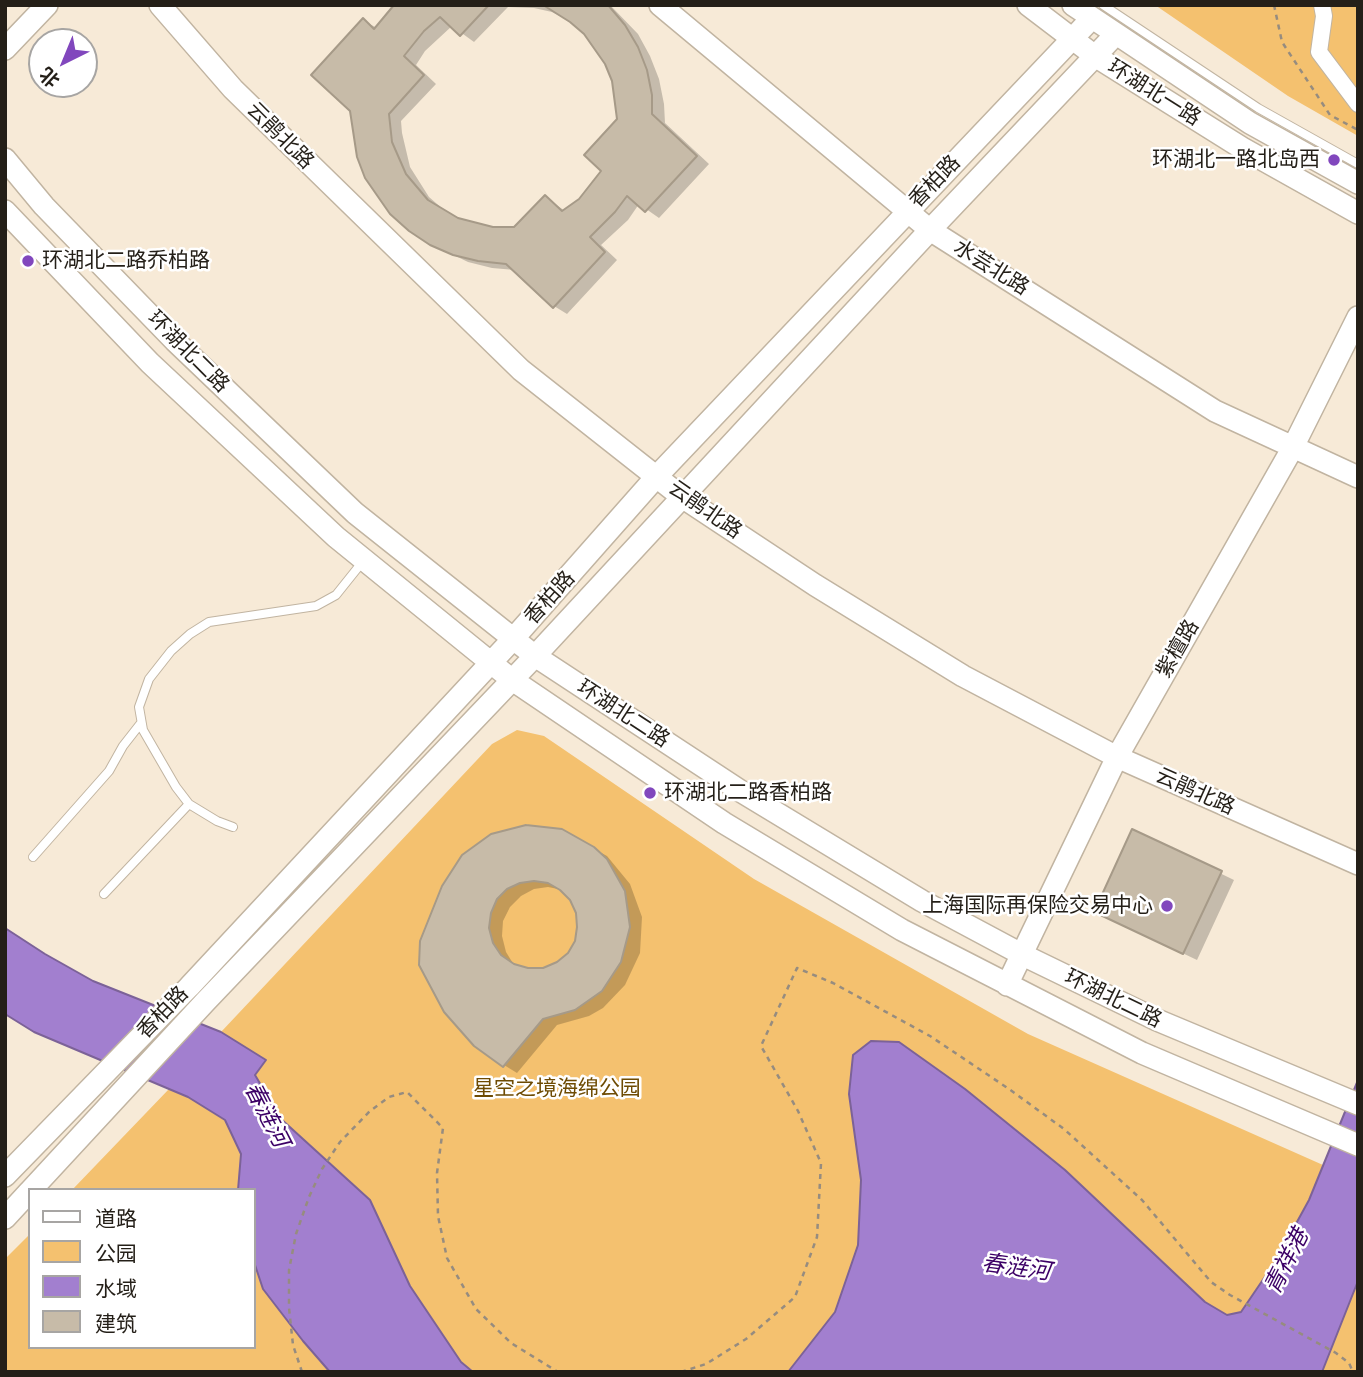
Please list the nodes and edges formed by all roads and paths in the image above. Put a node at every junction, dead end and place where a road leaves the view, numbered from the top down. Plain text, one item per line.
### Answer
1 (47, 5) edge
2 (160, 5) edge
3 (660, 5) edge
4 (1028, 5) edge
5 (1073, 5) edge
6 (1274, 5) edge
7 (1322, 5) edge
8 (1097, 12) edge
9 (1116, 34) junction
10 (1072, 39) junction
11 (5, 49) edge
12 (1094, 56) junction
13 (1358, 104) edge
14 (1358, 130) edge
15 (5, 159) edge
16 (1358, 164) edge
17 (1358, 183) edge
18 (5, 211) edge
19 (908, 211) junction
20 (1358, 213) edge
21 (930, 230) junction
22 (1358, 317) edge
23 (1292, 449) junction
24 (657, 476) junction
25 (1358, 477) edge
26 (682, 497) junction
27 (364, 560) junction
28 (513, 639) junction
29 (535, 656) junction
30 (491, 663) junction
31 (512, 680) junction
32 (142, 723) junction
33 (1117, 757) junction
34 (190, 804) junction
35 (233, 827) dead end
36 (33, 857) dead end
37 (1358, 864) edge
38 (104, 894) dead end
39 (1023, 955) junction
40 (1007, 985) junction
41 (1358, 1104) edge
42 (1358, 1145) edge
43 (5, 1176) edge
44 (33, 1188) edge
45 (28, 1193) edge
46 (5, 1218) edge
47 (302, 1372) edge
48 (558, 1372) edge
49 (681, 1372) edge
50 (1353, 1372) edge

1 - 11 main road
2 - 24 main road, 云鹃北路
3 - 19 main road, 水芸北路
4 - 10 main road, 环湖北一路
5 - 8 main road, 环湖北一路
6 - 14 path
7 - 13 street
8 - 9 main road, 环湖北一路
8 - 10 main road, 香柏路
8 - 16 lane
9 - 12 main road, 香柏路
9 - 17 main road, 环湖北一路
10 - 12 main road, 环湖北一路
10 - 19 main road, 香柏路
12 - 20 main road, 环湖北一路
12 - 21 main road, 香柏路
15 - 28 main road, 环湖北二路
18 - 27 main road, 环湖北二路
19 - 21 main road, 水芸北路
19 - 24 main road, 香柏路
21 - 23 main road, 水芸北路
21 - 26 main road, 香柏路
22 - 23 main road, 紫檀路
23 - 25 main road, 水芸北路
23 - 33 main road, 紫檀路
24 - 26 main road, 云鹃北路
24 - 28 main road, 香柏路
26 - 29 main road, 香柏路
26 - 33 main road, 云鹃北路
27 - 30 main road, 环湖北二路
27 - 32 lane
28 - 29 main road, 环湖北二路
28 - 30 main road, 香柏路
29 - 31 main road, 香柏路
29 - 39 main road, 环湖北二路
30 - 31 main road, 环湖北二路
30 - 43 main road, 香柏路
31 - 40 main road, 环湖北二路
31 - 44 main road, 香柏路
32 - 34 lane
32 - 36 lane
33 - 37 main road, 云鹃北路
33 - 39 main road, 紫檀路
34 - 35 lane
34 - 38 lane
39 - 40 main road, 紫檀路
39 - 41 main road, 环湖北二路
40 - 42 main road, 环湖北二路
45 - 46 main road, 香柏路
47 - 48 path
49 - 50 path

